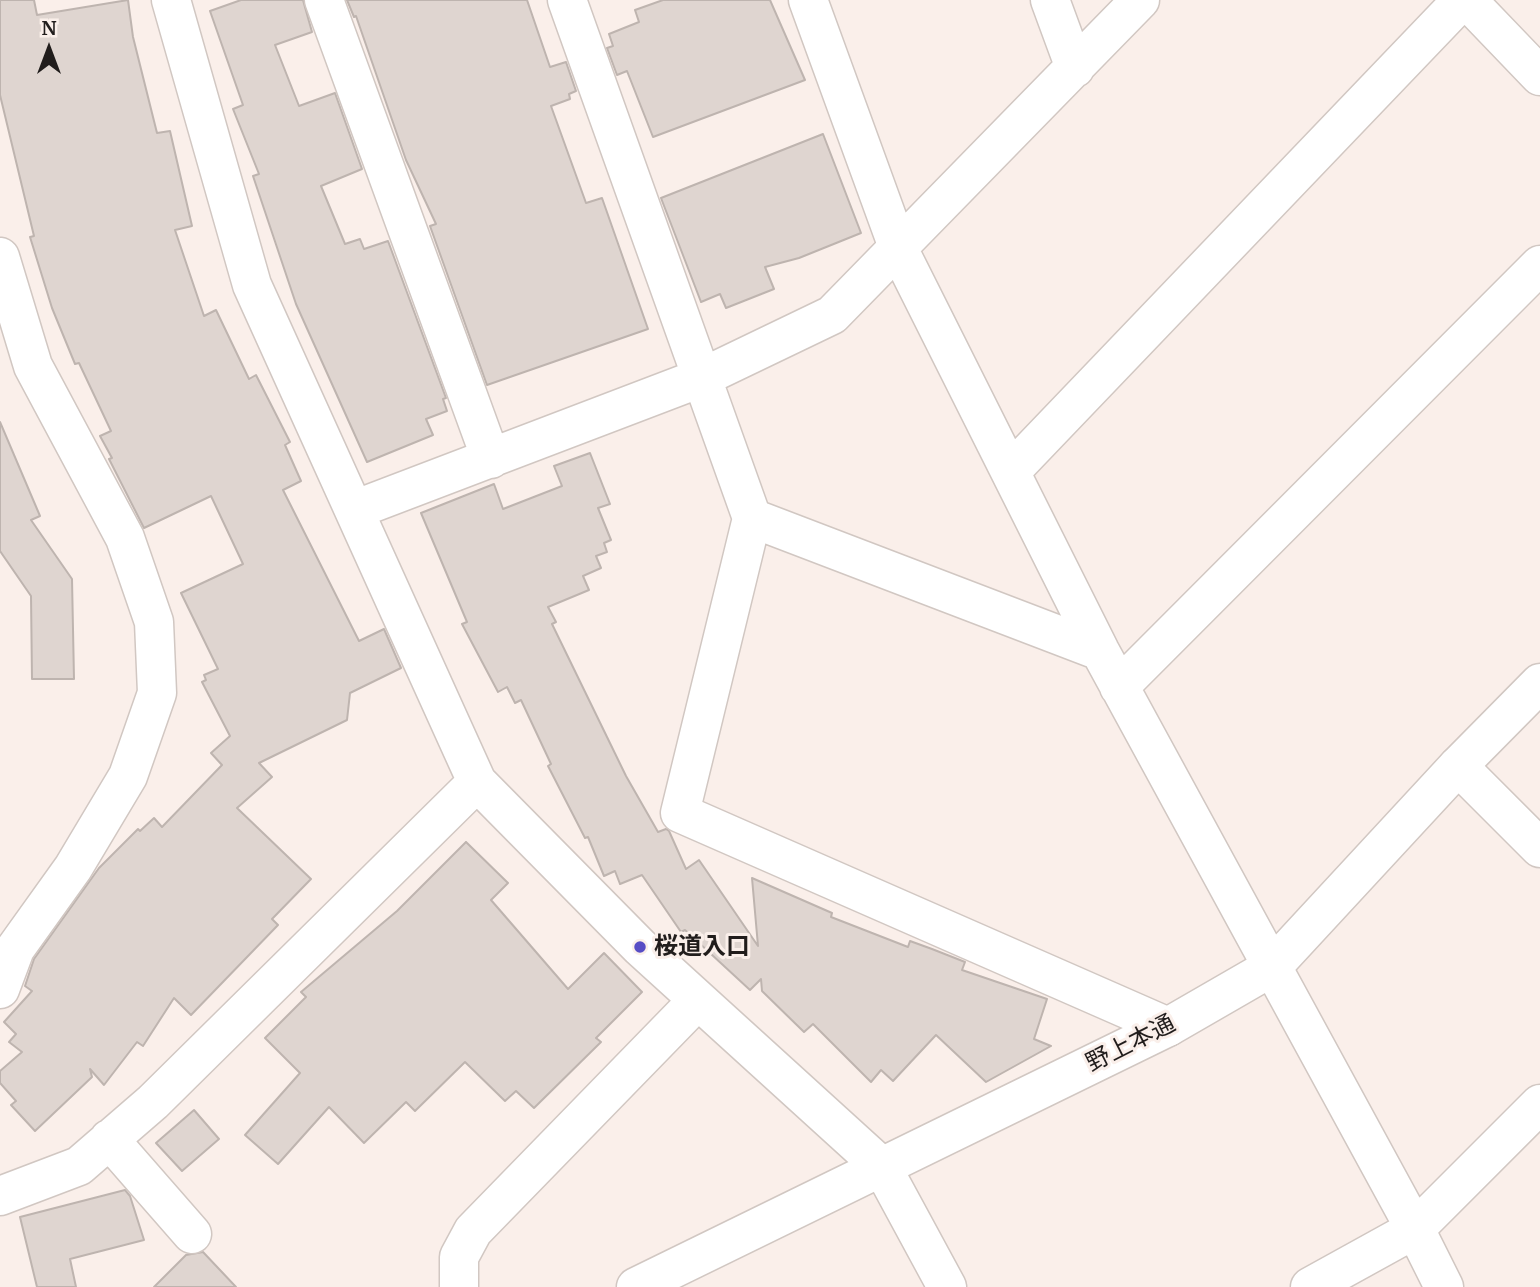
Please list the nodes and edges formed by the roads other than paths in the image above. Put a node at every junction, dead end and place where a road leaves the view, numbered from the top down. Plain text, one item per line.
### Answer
1 (171, 0) edge
2 (324, 0) edge
3 (567, 0) edge
4 (808, 0) edge
5 (1051, 0) edge
6 (1140, 0) edge
7 (1464, 0) edge
8 (1075, 68) junction
9 (1540, 76) edge
10 (899, 250) junction
11 (0, 257) edge
12 (1540, 265) edge
13 (703, 377) junction
14 (491, 459) junction
15 (1011, 471) junction
16 (354, 510) junction
17 (752, 518) junction
18 (1100, 651) junction
19 (1540, 683) edge
20 (1119, 687) junction
21 (1458, 766) junction
22 (477, 782) junction
23 (1540, 848) edge
24 (1272, 967) junction
25 (0, 989) edge
26 (698, 1000) junction
27 (1168, 1027) junction
28 (1540, 1104) edge
29 (109, 1139) junction
30 (882, 1167) junction
31 (0, 1196) edge
32 (1415, 1229) junction
33 (192, 1234) dead end
34 (459, 1287) edge
35 (636, 1287) edge
36 (947, 1287) edge
37 (1310, 1287) edge
38 (1444, 1287) edge

1 - 16 street
2 - 14 street
3 - 13 street
4 - 10 street
5 - 8 street
6 - 8 street
7 - 9 street
7 - 15 street
8 - 10 street
10 - 13 street
10 - 15 street
11 - 25 street
12 - 20 street
13 - 14 street
13 - 17 street
14 - 16 street
15 - 18 street
16 - 22 street
17 - 18 street
17 - 27 street
18 - 20 street
19 - 21 street, 野上本通
20 - 24 street
21 - 23 street
21 - 24 street, 野上本通
22 - 26 street
22 - 29 street
24 - 27 street, 野上本通
24 - 32 street
26 - 30 street
26 - 34 street
27 - 30 street, 野上本通
28 - 32 street
29 - 31 street
29 - 33 street
30 - 35 street, 野上本通
30 - 36 street
32 - 37 street
32 - 38 street

